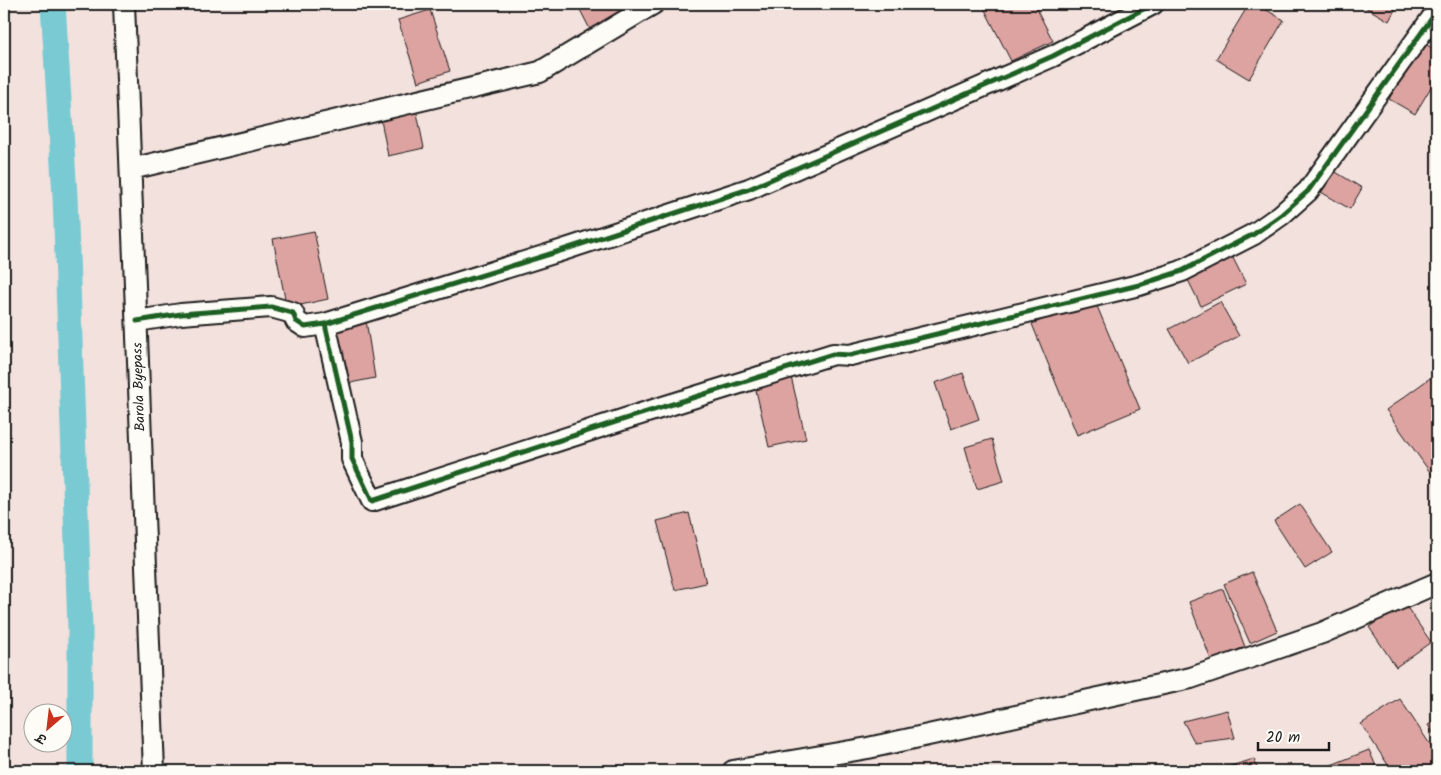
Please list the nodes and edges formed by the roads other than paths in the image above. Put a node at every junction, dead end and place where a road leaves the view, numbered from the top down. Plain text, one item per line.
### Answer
1 (124, 4) edge
2 (653, 4) edge
3 (1153, 4) edge
4 (1437, 11) edge
5 (131, 170) junction
6 (137, 321) junction
7 (326, 324) junction
8 (1437, 583) edge
9 (154, 771) edge
10 (733, 771) edge

1 - 5 street, Barola Byepass
2 - 5 street
3 - 7 street
4 - 7 street
5 - 6 street, Barola Byepass
6 - 7 street
6 - 9 street, Barola Byepass
8 - 10 street

